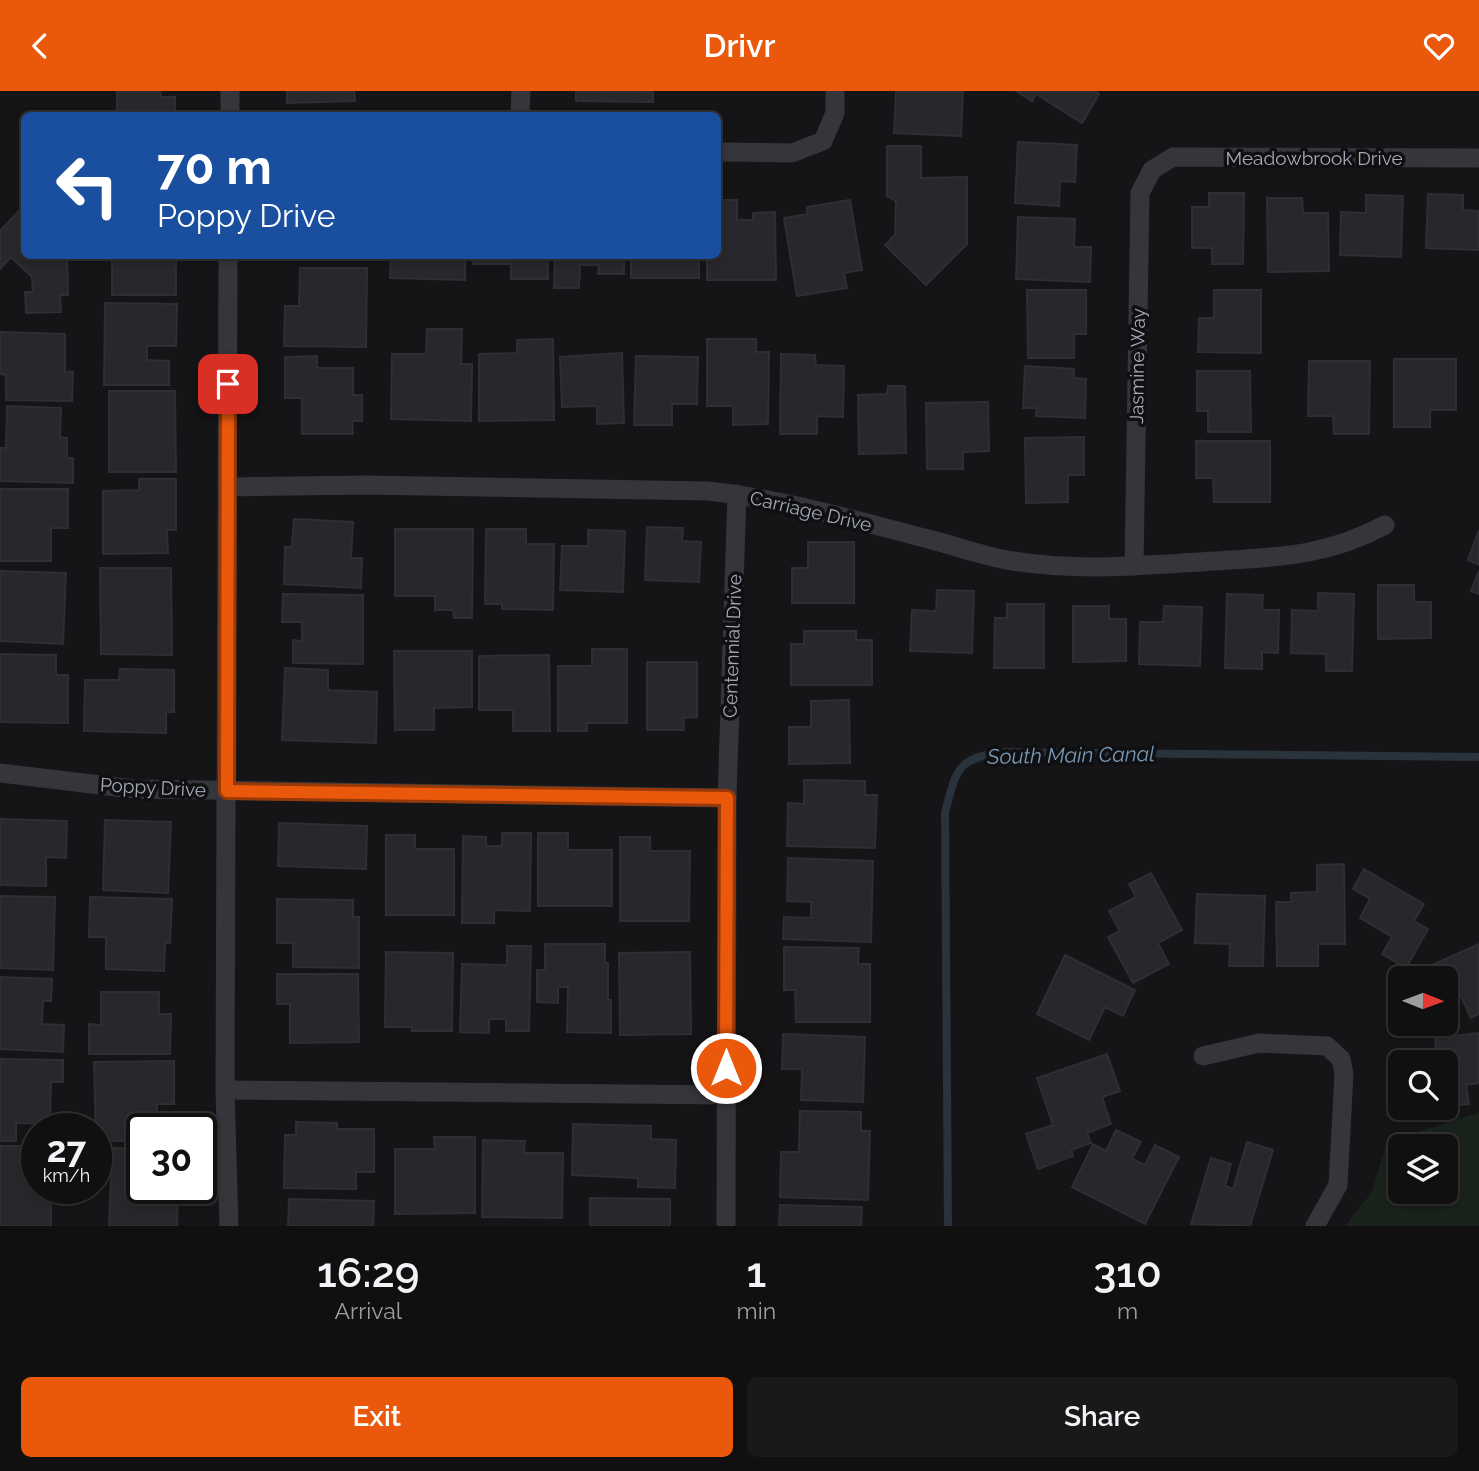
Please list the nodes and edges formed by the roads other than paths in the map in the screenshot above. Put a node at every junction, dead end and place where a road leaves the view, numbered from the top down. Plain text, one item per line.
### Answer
1 (230, 91) edge
2 (521, 91) edge
3 (835, 91) edge
4 (230, 112) edge
5 (520, 112) edge
6 (721, 152) edge
7 (1479, 158) edge
8 (1152, 170) joint
9 (228, 259) edge
10 (227, 487) junction
11 (737, 494) junction
12 (1385, 525) dead end
13 (1134, 566) junction
14 (0, 773) edge
15 (227, 791) junction
16 (727, 798) junction
17 (1203, 1056) dead end
18 (225, 1090) junction
19 (726, 1095) junction
20 (229, 1226) edge
21 (726, 1226) edge
22 (1315, 1226) edge

1 - 4 street
2 - 5 street
3 - 6 street
7 - 8 street, Meadowbrook Drive
8 - 13 street, Jasmine Way
9 - 10 street
10 - 11 street, Carriage Drive
10 - 15 street
11 - 13 street, Carriage Drive
11 - 16 street, Centennial Drive
12 - 13 street, Carriage Drive
14 - 15 street, Poppy Drive
15 - 16 street, Poppy Drive
15 - 18 street
16 - 19 street, Centennial Drive
17 - 22 street
18 - 19 street
18 - 20 street
19 - 21 street, Centennial Drive

